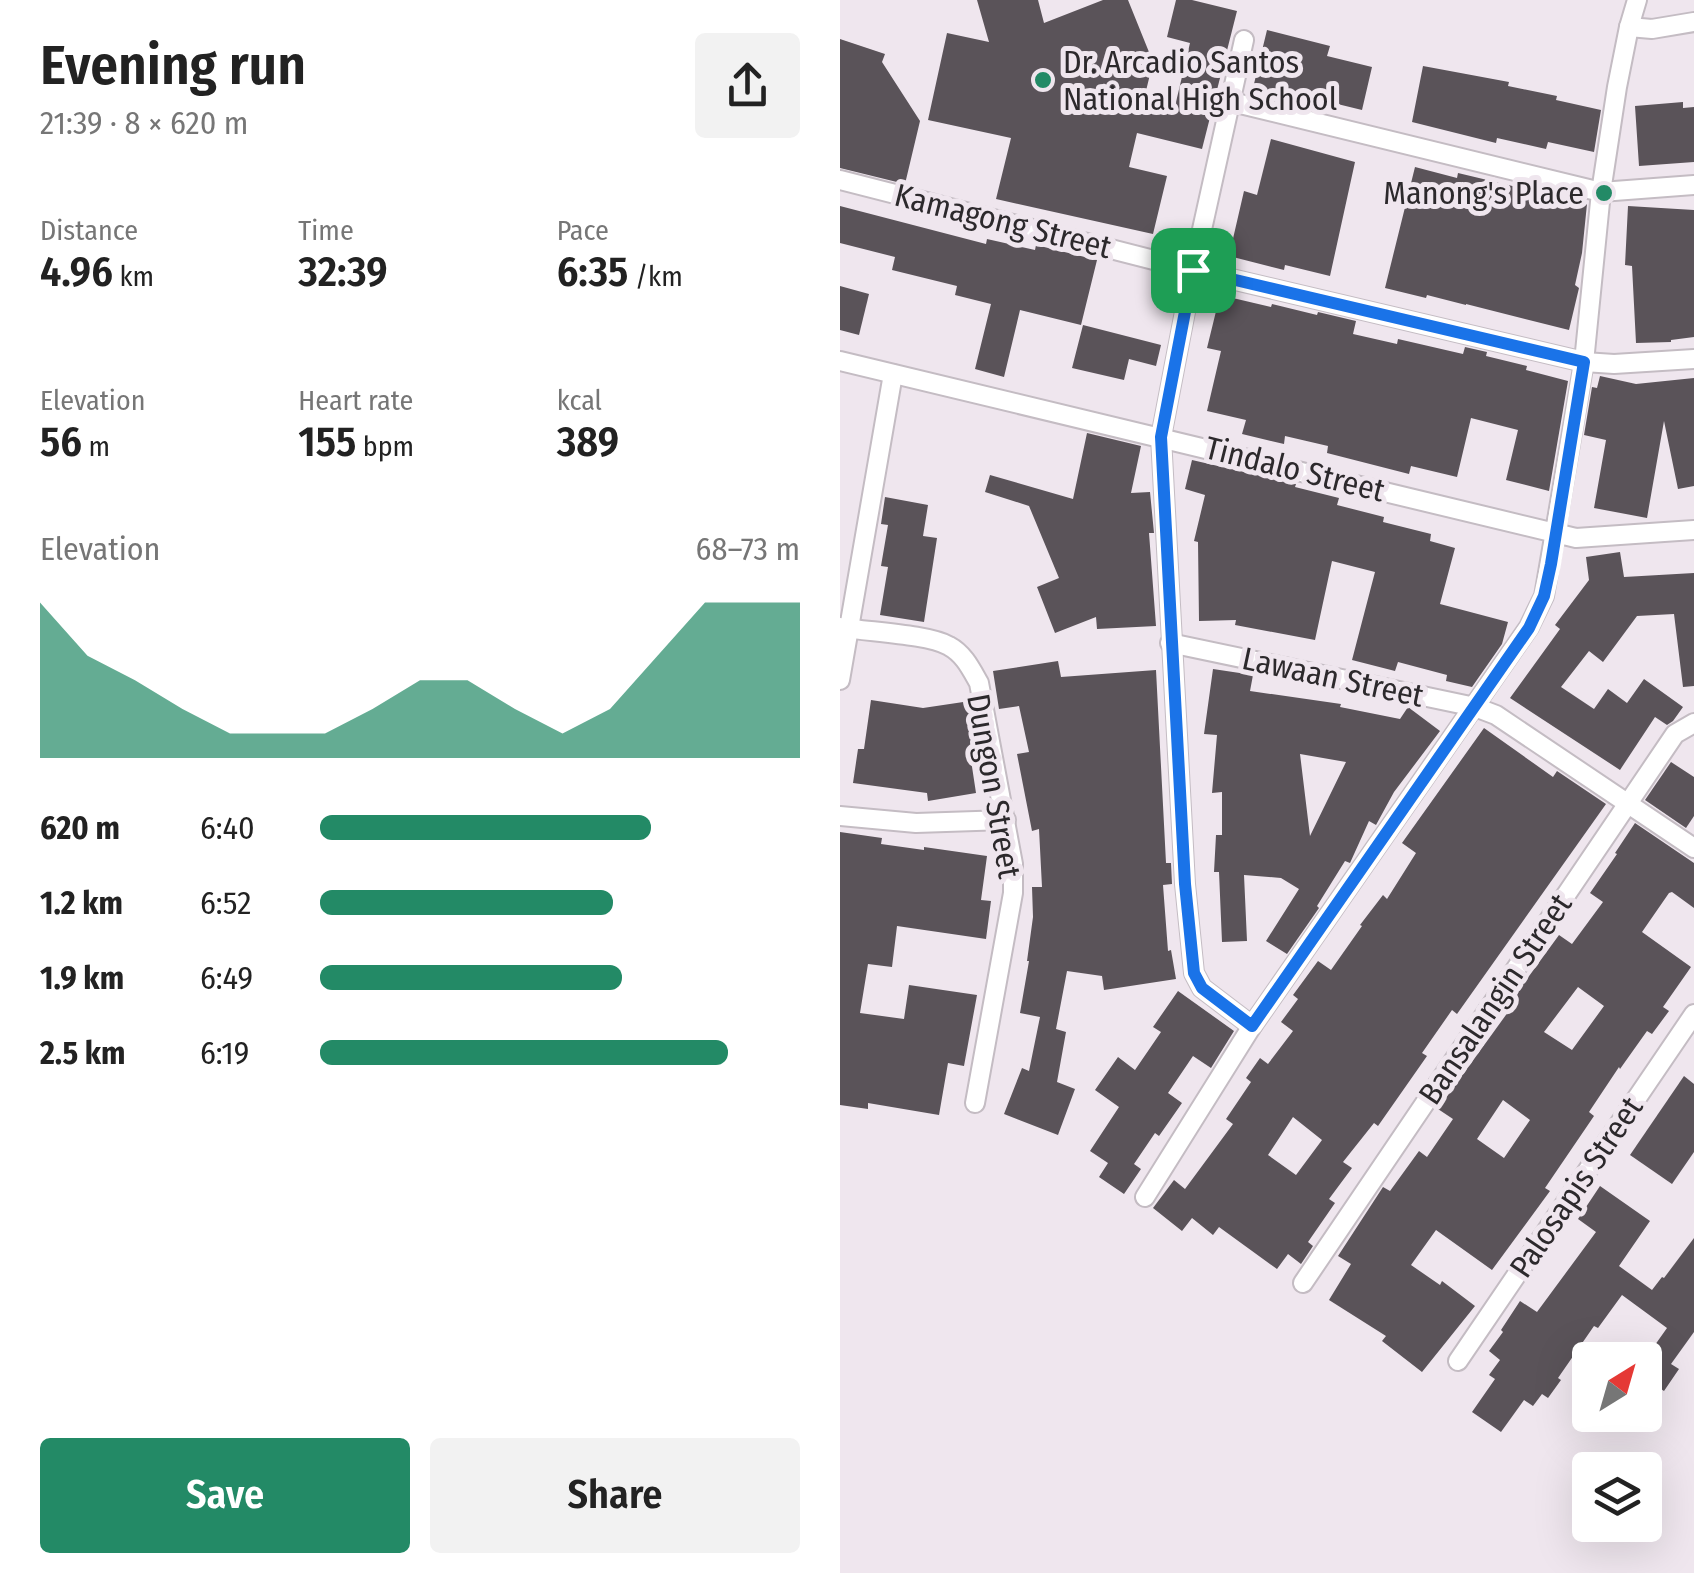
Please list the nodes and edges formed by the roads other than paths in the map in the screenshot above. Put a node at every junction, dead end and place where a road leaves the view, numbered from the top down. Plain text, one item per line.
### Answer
1 (1636, 0) edge
2 (1694, 22) edge
3 (1628, 26) junction
4 (1244, 40) dead end
5 (1232, 102) junction
6 (840, 180) edge
7 (1694, 185) edge
8 (1601, 192) junction
9 (1193, 270) junction
10 (1694, 358) edge
11 (840, 361) edge
12 (1584, 362) junction
13 (893, 374) junction
14 (1161, 437) junction
15 (1694, 530) edge
16 (1554, 532) junction
17 (844, 628) edge
18 (1170, 643) junction
19 (840, 680) edge
20 (1475, 707) junction
21 (1694, 723) edge
22 (1628, 803) junction
23 (840, 816) edge
24 (1006, 820) junction
25 (1694, 848) edge
26 (1694, 1014) edge
27 (1252, 1026) junction
28 (975, 1103) dead end
29 (1145, 1197) dead end
30 (1303, 1283) dead end
31 (1458, 1361) dead end

1 - 3 street
2 - 3 street
3 - 8 street
4 - 5 street
5 - 8 street
5 - 9 street
6 - 9 street, Kamagong Street
7 - 8 street
8 - 12 street
9 - 12 street, Kamagong Street
9 - 14 street
10 - 12 street, Kamagong Street
11 - 13 street, Tindalo Street
12 - 16 street
13 - 14 street, Tindalo Street
13 - 17 street
14 - 16 street, Tindalo Street
14 - 18 street
15 - 16 street, Tindalo Street
16 - 20 street
17 - 19 street
17 - 24 street, Dungon Street
18 - 20 street, Lawaan Street
18 - 27 street
20 - 22 street, Lawaan Street
20 - 27 street
21 - 22 street, Bansalangin Street
22 - 25 street, Lawaan Street
22 - 30 street, Bansalangin Street
23 - 24 street
24 - 28 street, Dungon Street
26 - 31 street, Palosapis Street
27 - 29 street

